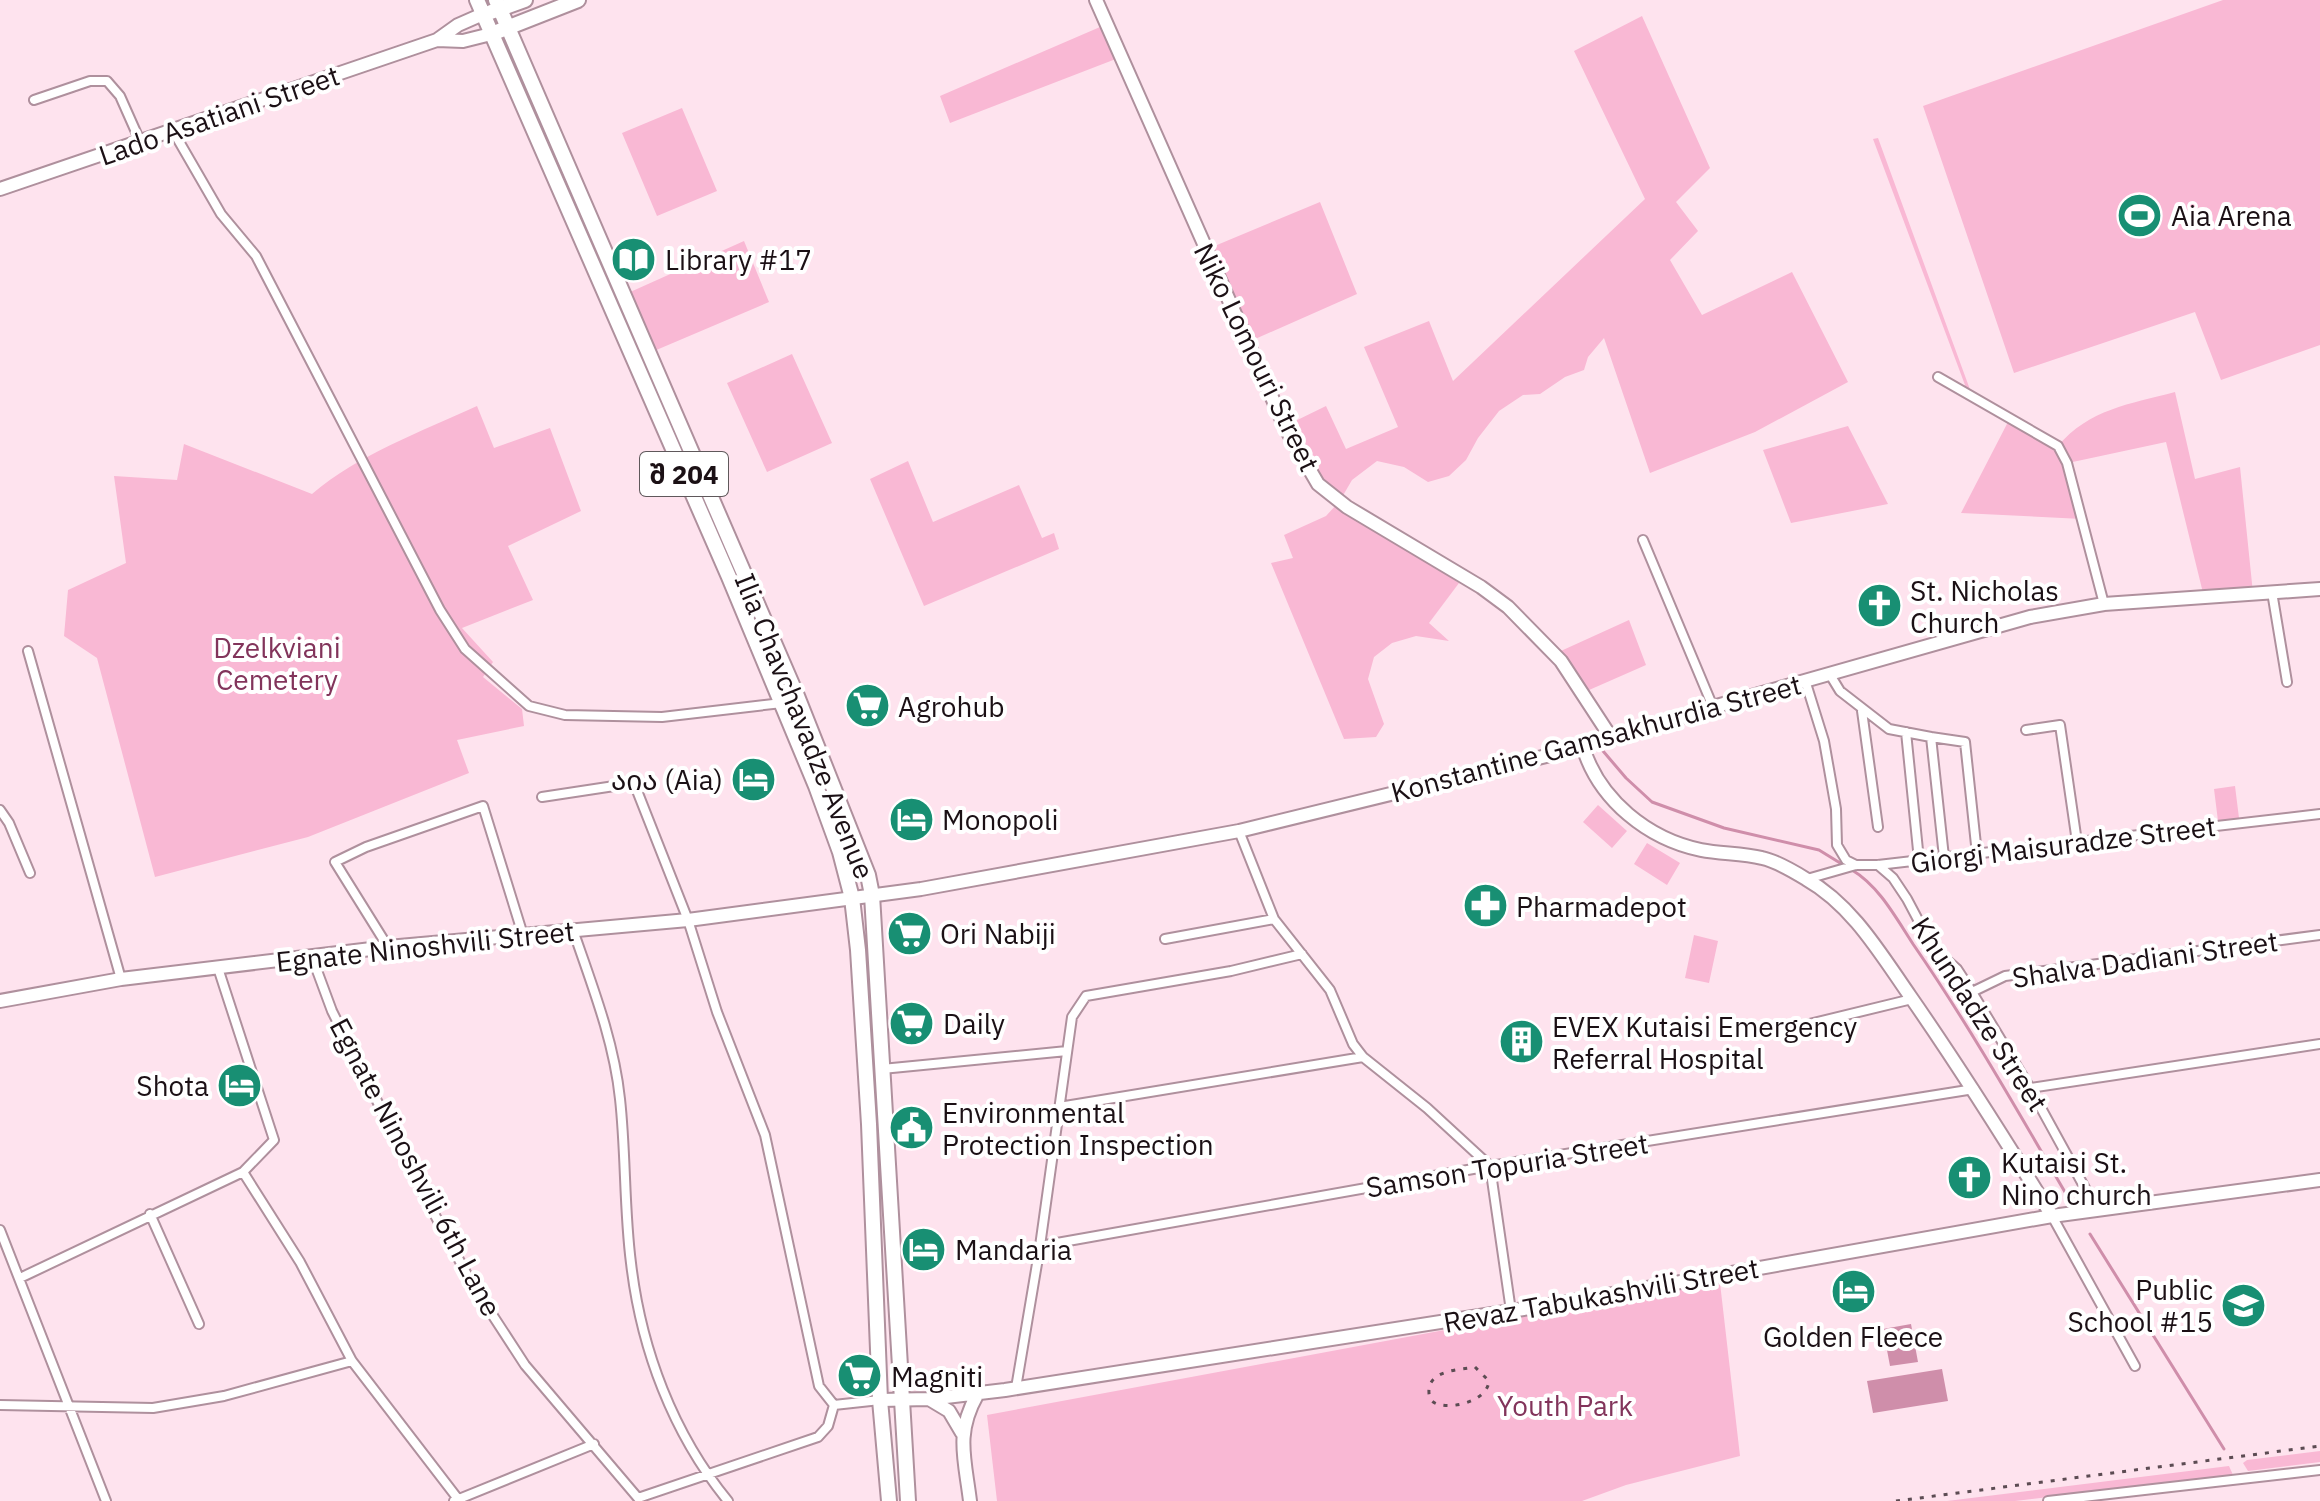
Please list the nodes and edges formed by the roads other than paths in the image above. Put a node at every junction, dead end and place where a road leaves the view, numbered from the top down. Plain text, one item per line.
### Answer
1 (477, 0) edge
2 (525, 0) edge
3 (578, 0) edge
4 (1096, 0) edge
5 (498, 4) edge
6 (483, 14) junction
7 (507, 28) junction
8 (491, 34) junction
9 (437, 40) junction
10 (34, 100) dead end
11 (173, 131) junction
12 (140, 141) junction
13 (0, 189) edge
14 (1938, 377) dead end
15 (1643, 540) dead end
16 (2320, 589) edge
17 (2272, 592) junction
18 (2104, 604) junction
19 (28, 651) dead end
20 (1829, 673) junction
21 (1805, 680) junction
22 (2287, 682) dead end
23 (782, 703) junction
24 (1713, 707) junction
25 (1862, 711) junction
26 (2026, 730) dead end
27 (1906, 732) junction
28 (1931, 737) junction
29 (1612, 739) junction
30 (1583, 747) junction
31 (542, 797) dead end
32 (0, 810) edge
33 (2320, 814) edge
34 (1878, 827) dead end
35 (1239, 831) junction
36 (2077, 842) junction
37 (1977, 854) junction
38 (1944, 857) junction
39 (1919, 860) junction
40 (1856, 865) junction
41 (1878, 865) junction
42 (30, 873) dead end
43 (1807, 879) junction
44 (872, 895) junction
45 (852, 898) junction
46 (1274, 919) junction
47 (688, 920) junction
48 (573, 930) junction
49 (523, 935) junction
50 (2320, 935) edge
51 (1165, 939) dead end
52 (388, 947) junction
53 (1302, 954) junction
54 (312, 957) junction
55 (218, 968) junction
56 (121, 979) junction
57 (1972, 992) junction
58 (1912, 999) junction
59 (0, 1001) edge
60 (1797, 1027) dead end
61 (2320, 1044) edge
62 (1067, 1051) junction
63 (1363, 1057) junction
64 (882, 1069) junction
65 (2030, 1088) junction
66 (1974, 1089) junction
67 (1059, 1107) junction
68 (1490, 1166) junction
69 (243, 1172) junction
70 (2320, 1180) edge
71 (2097, 1210) junction
72 (150, 1214) junction
73 (2052, 1216) junction
74 (0, 1230) edge
75 (1040, 1246) junction
76 (20, 1278) junction
77 (1511, 1311) junction
78 (199, 1324) dead end
79 (352, 1361) junction
80 (2135, 1366) dead end
81 (1016, 1388) junction
82 (977, 1395) junction
83 (929, 1399) junction
84 (880, 1400) junction
85 (903, 1400) junction
86 (0, 1405) edge
87 (68, 1405) junction
88 (834, 1405) junction
89 (962, 1433) junction
90 (594, 1444) junction
91 (2320, 1470) edge
92 (708, 1476) junction
93 (456, 1500) edge
94 (106, 1501) edge
95 (728, 1501) edge
96 (889, 1501) edge
97 (908, 1501) edge
98 (970, 1501) edge
99 (2048, 1501) edge

1 - 6 main road, Ilia Chavchavadze Avenue / შ 204
2 - 5 main road
3 - 7 main road
4 - 29 street, Niko Lomouri Street
5 - 6 main road
5 - 7 main road, Ilia Chavchavadze Avenue / შ 204
6 - 8 main road, Ilia Chavchavadze Avenue / შ 204
6 - 9 street, Lado Asatiani Street
7 - 8 main road
7 - 44 main road, Ilia Chavchavadze Avenue / შ 204
8 - 9 street, Lado Asatiani Street
8 - 23 main road, Ilia Chavchavadze Avenue / შ 204
9 - 11 street, Lado Asatiani Street
10 - 12 street
11 - 12 street, Lado Asatiani Street
11 - 23 street
12 - 13 street, Lado Asatiani Street
14 - 18 street
15 - 24 street
16 - 17 street, Konstantine Gamsakhurdia Street
17 - 18 street, Konstantine Gamsakhurdia Street
17 - 22 street
18 - 20 street, Konstantine Gamsakhurdia Street
19 - 56 street
20 - 21 street, Konstantine Gamsakhurdia Street
20 - 25 street
21 - 24 street, Konstantine Gamsakhurdia Street
21 - 40 street
23 - 45 main road, Ilia Chavchavadze Avenue / შ 204
24 - 29 street, Konstantine Gamsakhurdia Street
25 - 27 street
25 - 34 street
26 - 36 street
27 - 28 street
27 - 39 street
28 - 37 street
28 - 38 street
29 - 30 street, Konstantine Gamsakhurdia Street
30 - 35 street, Konstantine Gamsakhurdia Street
30 - 43 street
31 - 47 street
32 - 42 street
33 - 36 street, Giorgi Maisuradze Street
35 - 44 street, Konstantine Gamsakhurdia Street
35 - 46 street
36 - 37 street, Giorgi Maisuradze Street
37 - 38 street, Giorgi Maisuradze Street
38 - 39 street, Giorgi Maisuradze Street
39 - 41 street, Giorgi Maisuradze Street
40 - 41 street, Giorgi Maisuradze Street
40 - 43 street, Giorgi Maisuradze Street
41 - 57 street, Khundadze Street
43 - 58 street
44 - 45 street, Konstantine Gamsakhurdia Street
44 - 64 main road, Ilia Chavchavadze Avenue / შ 204
45 - 47 street, Egnate Ninoshvili Street
45 - 84 main road, Ilia Chavchavadze Avenue / შ 204
46 - 51 street
46 - 53 street
47 - 48 street, Egnate Ninoshvili Street
47 - 88 street
48 - 49 street, Egnate Ninoshvili Street
48 - 92 street
49 - 52 street, Egnate Ninoshvili Street
49 - 52 street
50 - 57 street, Shalva Dadiani Street
52 - 54 street, Egnate Ninoshvili Street
53 - 62 street
53 - 63 street
54 - 55 street, Egnate Ninoshvili Street
54 - 90 street, Egnate Ninoshvili 6th Lane
55 - 56 street, Egnate Ninoshvili Street
55 - 69 street
56 - 59 street, Egnate Ninoshvili Street
57 - 65 street, Khundadze Street
58 - 60 street
58 - 66 street
61 - 65 street
62 - 64 street
62 - 67 street
63 - 67 street
63 - 68 street
64 - 85 main road, Ilia Chavchavadze Avenue / შ 204
65 - 71 street, Khundadze Street
66 - 68 street, Samson Topuria Street
66 - 73 street
67 - 75 street
68 - 75 street, Samson Topuria Street
68 - 77 street
69 - 72 street
69 - 79 street
70 - 71 street, Revaz Tabukashvili Street
71 - 73 street, Revaz Tabukashvili Street
72 - 76 street
72 - 78 street
73 - 77 street, Revaz Tabukashvili Street
73 - 80 street
74 - 76 street
75 - 81 street
76 - 87 street
77 - 81 street, Revaz Tabukashvili Street
79 - 87 street
79 - 93 street
81 - 82 street, Revaz Tabukashvili Street
82 - 83 street, Revaz Tabukashvili Street
82 - 89 street
83 - 85 street, Revaz Tabukashvili Street
83 - 89 street
84 - 85 street, Revaz Tabukashvili Street
84 - 88 street
84 - 96 main road, Ilia Chavchavadze Avenue / შ 204
85 - 97 main road, Ilia Chavchavadze Avenue / შ 204
86 - 87 street
87 - 94 street
88 - 92 street
89 - 98 street
90 - 92 street, Egnate Ninoshvili 6th Lane
90 - 93 street
91 - 99 street
92 - 95 street

